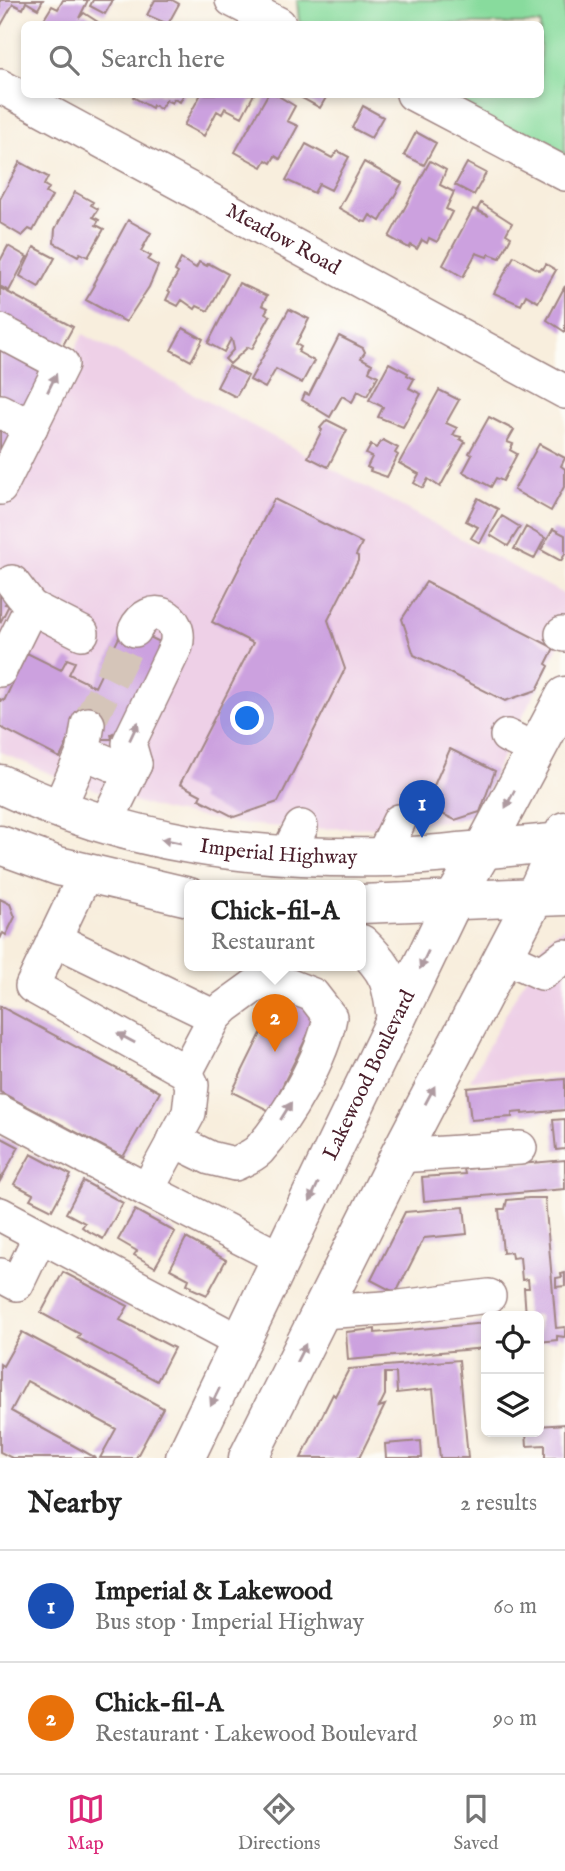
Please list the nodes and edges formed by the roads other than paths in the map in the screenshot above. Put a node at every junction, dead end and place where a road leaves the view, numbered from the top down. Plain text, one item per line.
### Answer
1 (232, 0) edge
2 (273, 21) edge
3 (0, 86) edge
4 (21, 97) edge
5 (22, 98) edge
6 (421, 98) edge
7 (565, 174) edge
8 (0, 331) edge
9 (565, 392) edge
10 (0, 411) edge
11 (30, 427) junction
12 (0, 488) edge
13 (135, 630) tunnel mouth
14 (82, 633) dead end
15 (0, 670) edge
16 (565, 696) edge
17 (135, 764) junction
18 (0, 784) edge
19 (58, 810) junction
20 (399, 821) dead end
21 (105, 825) junction
22 (563, 838) edge
23 (0, 845) edge
24 (483, 850) junction
25 (382, 857) junction
26 (86, 873) junction
27 (184, 896) edge
28 (550, 897) edge
29 (453, 901) junction
30 (366, 904) edge
31 (54, 939) junction
32 (366, 949) edge
33 (504, 956) junction
34 (565, 956) edge
35 (215, 1017) junction
36 (396, 1020) junction
37 (186, 1072) junction
38 (0, 1112) edge
39 (173, 1140) junction
40 (520, 1148) dead end
41 (399, 1156) junction
42 (147, 1190) junction
43 (0, 1214) edge
44 (40, 1236) junction
45 (282, 1259) junction
46 (0, 1275) edge
47 (489, 1296) dead end
48 (321, 1312) junction
49 (242, 1343) junction
50 (185, 1458) edge
51 (248, 1458) edge

1 - 2 street
3 - 4 street, Meadow Road
5 - 9 street, Meadow Road
6 - 7 street
11 -> 8 street
10 - 11 street
11 - 12 street
17 -> 13 street
14 - 15 street
16 -> 24 main road, Lakewood Boulevard
17 - 19 street
17 - 21 street
18 - 19 main road, Imperial Highway
19 - 21 main road, Imperial Highway
20 - 25 street
25 -> 21 main road, Imperial Highway
22 - 24 main road, Imperial Highway
22 - 28 main road
23 - 26 main road
24 - 25 main road, Imperial Highway
24 - 29 main road, Lakewood Boulevard
26 - 27 main road
26 - 31 street
28 - 29 main road
28 - 33 main road
29 - 30 main road
29 -> 36 main road, Lakewood Boulevard
31 - 35 street
37 -> 31 street
32 - 36 main road
33 - 34 street
41 -> 33 main road
35 - 37 street
39 -> 35 street
36 -> 45 main road, Lakewood Boulevard
37 - 39 street
38 - 42 street
39 - 42 street
40 - 41 street
41 - 48 main road
42 - 45 street
43 - 44 street
44 - 46 street
44 - 49 street
45 - 49 main road, Lakewood Boulevard
47 - 48 street
51 -> 48 main road
49 -> 50 main road, Lakewood Boulevard

